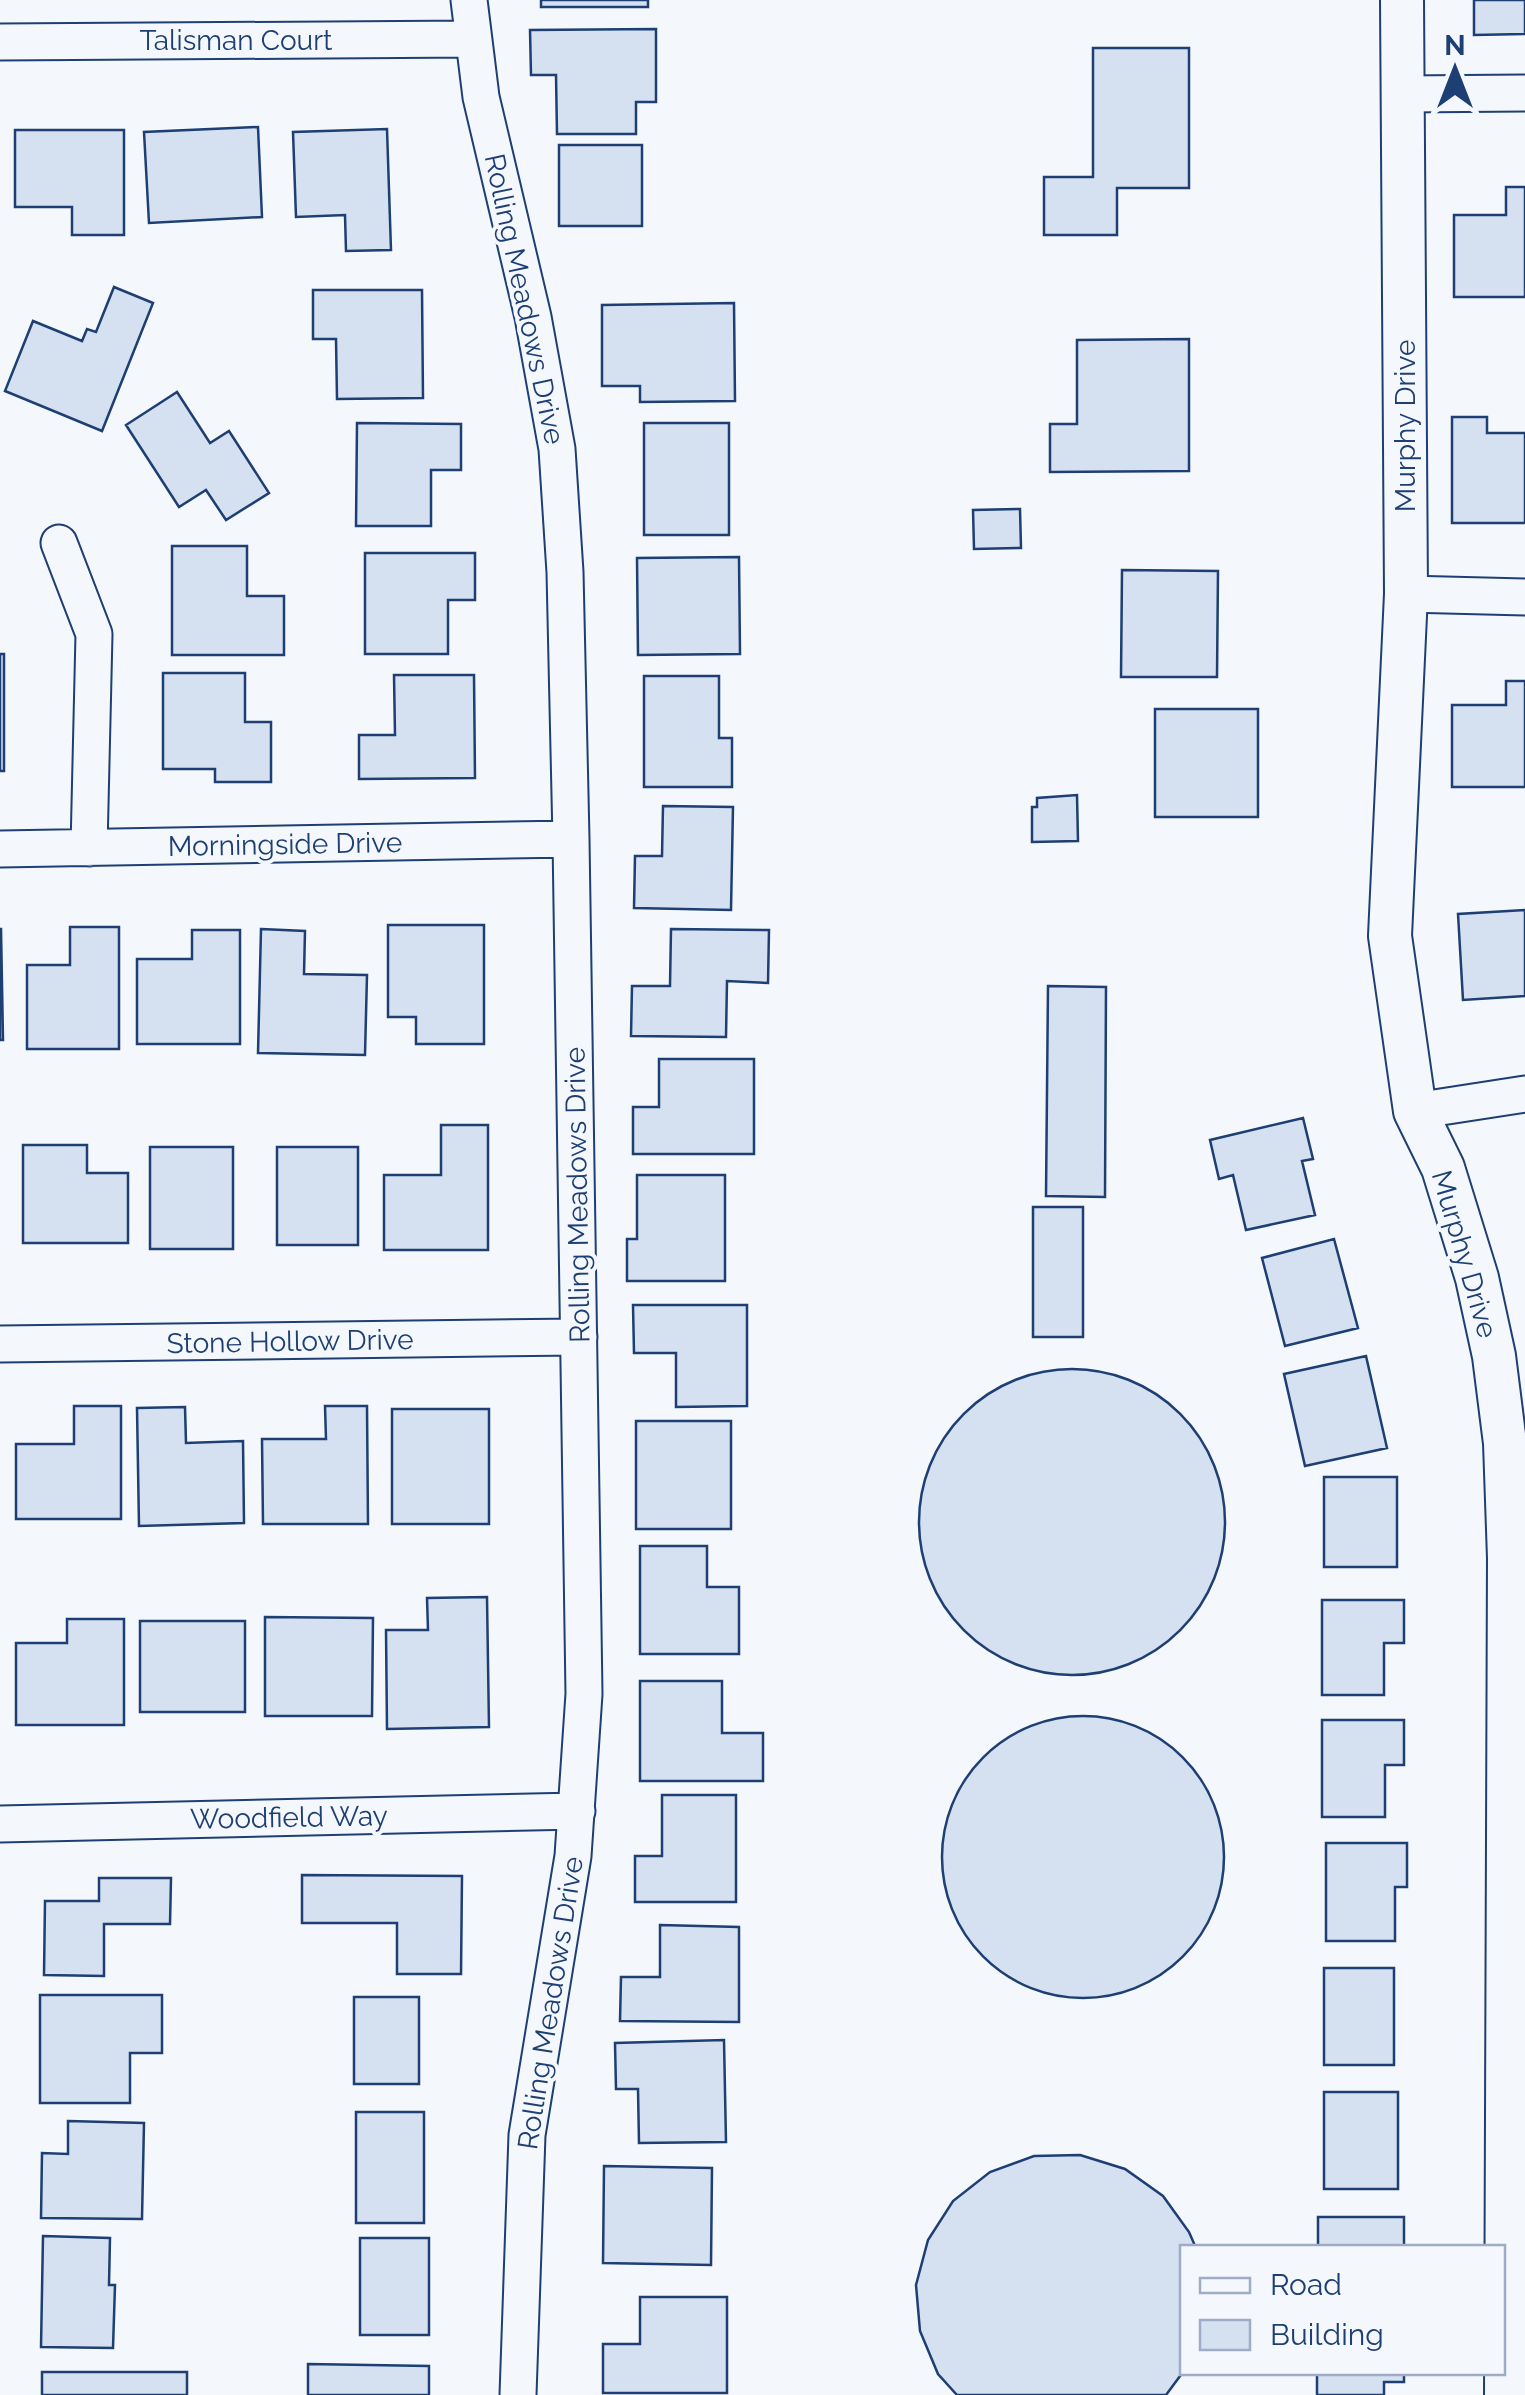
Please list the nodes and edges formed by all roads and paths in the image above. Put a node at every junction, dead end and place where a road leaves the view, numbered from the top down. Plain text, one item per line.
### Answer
1 (470, 0) edge
2 (1402, 0) edge
3 (472, 39) junction
4 (0, 42) edge
5 (1525, 93) edge
6 (1402, 94) junction
7 (59, 543) dead end
8 (1406, 594) junction
9 (1525, 597) edge
10 (571, 839) junction
11 (89, 848) junction
12 (0, 849) edge
13 (1525, 1094) edge
14 (1414, 1111) junction
15 (579, 1337) junction
16 (0, 1344) edge
17 (1517, 1558) edge
18 (577, 1811) junction
19 (0, 1824) edge
20 (1516, 2155) edge
21 (518, 2395) edge
22 (1506, 2395) edge

1 - 3 street, Rolling Meadows Drive
2 - 6 street, Murphy Drive
3 - 4 street, Talisman Court
3 - 10 street, Rolling Meadows Drive
5 - 6 street
6 - 8 street, Murphy Drive
7 - 11 street
8 - 9 street
8 - 14 street, Murphy Drive
10 - 11 street, Morningside Drive
10 - 15 street, Rolling Meadows Drive
11 - 12 street, Morningside Drive
13 - 14 street
14 - 17 street, Murphy Drive
15 - 16 street, Stone Hollow Drive
15 - 18 street, Rolling Meadows Drive
17 - 20 street, Murphy Drive
18 - 19 street, Woodfield Way
18 - 21 street, Rolling Meadows Drive
20 - 22 street, Murphy Drive

